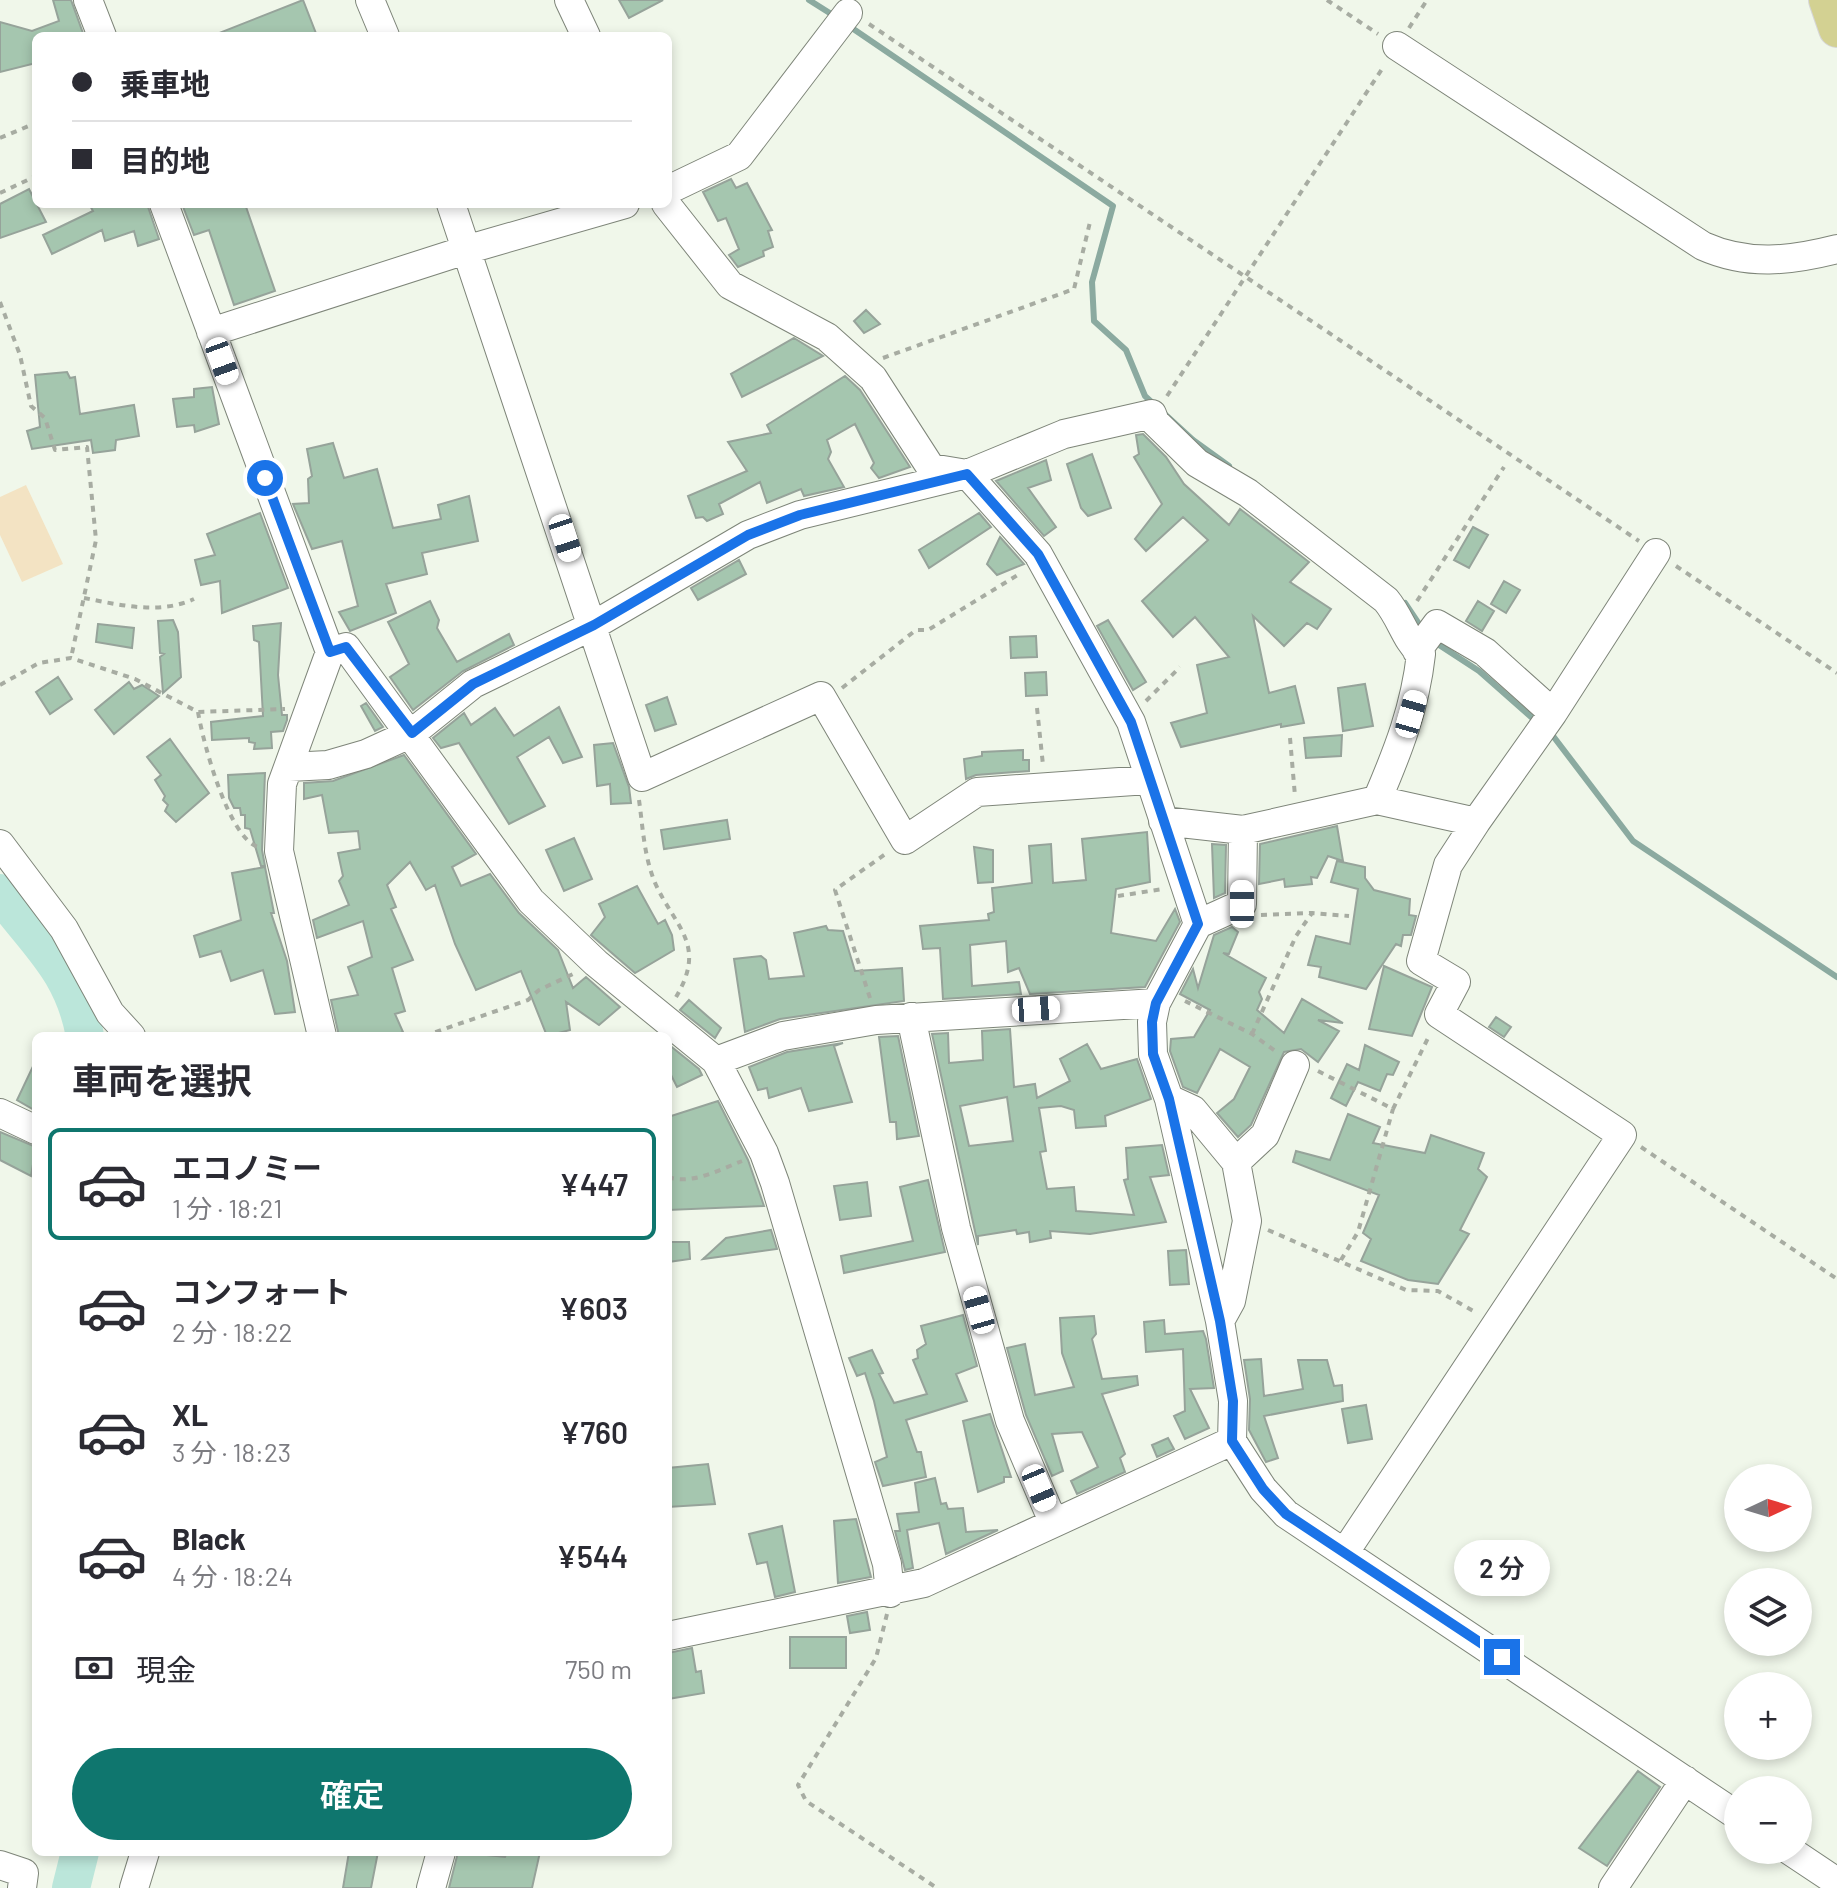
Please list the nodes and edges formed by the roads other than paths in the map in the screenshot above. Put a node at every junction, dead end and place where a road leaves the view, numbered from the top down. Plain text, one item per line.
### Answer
1 (88, 0) edge
2 (370, 0) edge
3 (569, 0) edge
4 (1827, 0) edge
5 (848, 22) road end
6 (1837, 29) edge
7 (100, 32) edge
8 (383, 32) edge
9 (584, 32) edge
10 (1397, 46) road end
11 (672, 188) edge
12 (165, 208) edge
13 (453, 208) edge
14 (611, 208) edge
15 (669, 208) edge
16 (469, 249) junction
17 (1837, 249) edge
18 (211, 332) junction
19 (967, 474) junction
20 (1656, 553) road end
21 (594, 625) junction
22 (1427, 637) junction
23 (330, 652) junction
24 (1547, 722) junction
25 (412, 733) junction
26 (289, 767) junction
27 (1148, 780) junction
28 (1377, 800) junction
29 (1163, 821) junction
30 (1476, 822) junction
31 (1243, 830) junction
32 (0, 844) edge
33 (1198, 924) junction
34 (1156, 1003) junction
35 (911, 1017) junction
36 (127, 1032) edge
37 (321, 1032) edge
38 (716, 1061) junction
39 (1295, 1065) dead end
40 (1169, 1099) junction
41 (0, 1113) edge
42 (32, 1128) edge
43 (1236, 1162) junction
44 (1220, 1321) junction
45 (1232, 1441) junction
46 (1057, 1521) junction
47 (1345, 1552) junction
48 (890, 1593) junction
49 (672, 1635) edge
50 (1685, 1780) junction
51 (1724, 1806) edge
52 (144, 1856) edge
53 (440, 1856) edge
54 (1810, 1864) edge
55 (0, 1865) edge
56 (1837, 1882) edge
57 (22, 1888) edge
58 (134, 1888) edge
59 (431, 1888) edge
60 (1613, 1888) edge

1 - 7 street
2 - 8 street
3 - 9 street
4 - 6 main road
5 - 11 street
10 - 17 street
12 - 18 street
13 - 16 street
14 - 16 street
15 - 19 street
16 - 18 street
16 - 21 street
18 - 23 street
19 - 21 street
19 - 22 street
19 - 27 street
20 - 24 street
21 - 25 street
21 - 27 street
22 - 24 street
22 - 28 street
23 - 25 street
23 - 26 street
24 - 30 street
25 - 26 street
25 - 38 street
26 - 37 street
27 - 29 street
28 - 30 street
28 - 31 street
29 - 31 street
29 - 33 street
30 - 47 street
31 - 33 street
32 - 36 street
33 - 34 street
34 - 35 street
34 - 40 street
35 - 38 street
35 - 46 street
38 - 48 street
39 - 43 street
40 - 43 street
40 - 44 street
41 - 42 street
43 - 44 street
44 - 45 street
45 - 46 street
45 - 47 street
46 - 48 street
47 - 50 street
48 - 49 street
50 - 51 street
50 - 60 street
52 - 58 street
53 - 59 street
54 - 56 street
55 - 57 street

